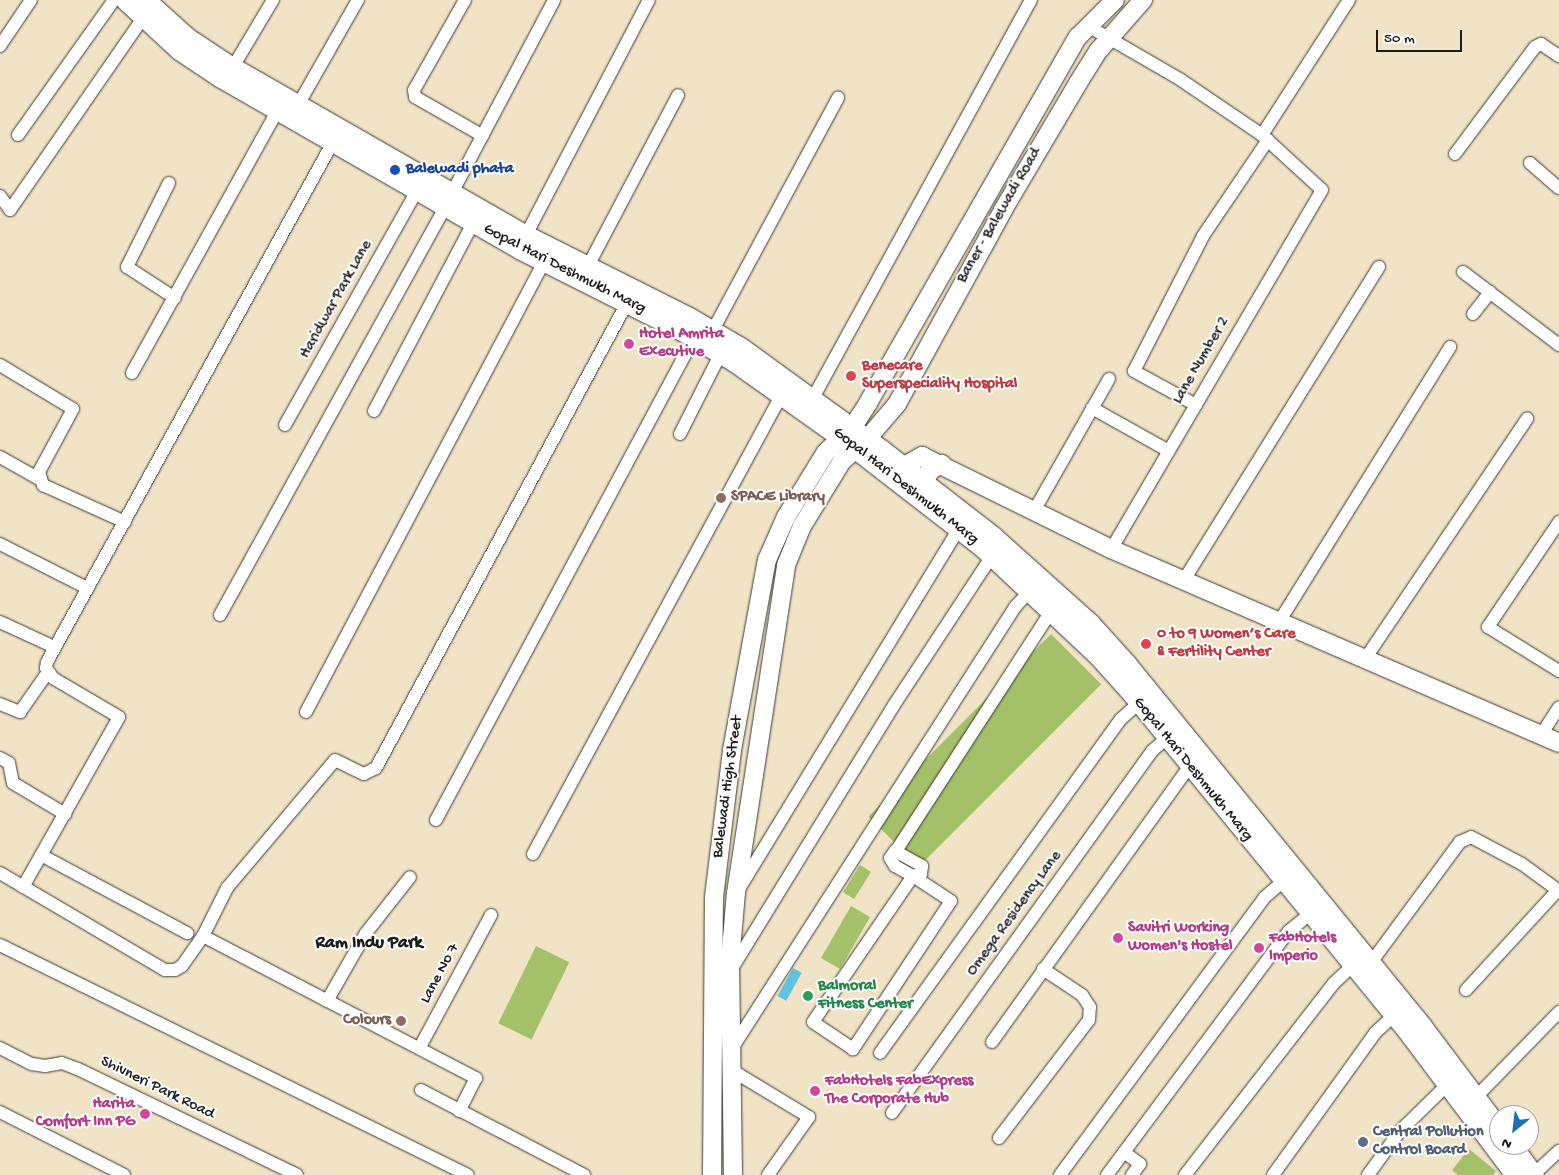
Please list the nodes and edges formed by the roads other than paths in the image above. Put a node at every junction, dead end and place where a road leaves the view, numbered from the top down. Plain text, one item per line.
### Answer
1 (31, 0) edge
2 (114, 0) edge
3 (124, 0) edge
4 (273, 0) edge
5 (358, 0) edge
6 (464, 0) edge
7 (554, 0) edge
8 (649, 0) edge
9 (1031, 0) edge
10 (1115, 0) edge
11 (1143, 0) edge
12 (1349, 0) edge
13 (146, 5) edge
14 (1088, 26) junction
15 (1108, 38) junction
16 (0, 46) edge
17 (1559, 56) edge
18 (233, 67) junction
19 (678, 95) dead end
20 (838, 98) dead end
21 (298, 105) junction
22 (277, 111) junction
23 (18, 135) dead end
24 (483, 136) junction
25 (1265, 137) junction
26 (333, 142) junction
27 (1455, 154) dead end
28 (1530, 163) dead end
29 (169, 183) dead end
30 (1559, 188) edge
31 (417, 191) junction
32 (0, 196) edge
33 (448, 200) junction
34 (473, 223) junction
35 (526, 235) junction
36 (556, 262) junction
37 (588, 266) junction
38 (1378, 267) dead end
39 (1463, 272) dead end
40 (1490, 292) junction
41 (175, 298) junction
42 (627, 303) junction
43 (1473, 314) dead end
44 (712, 330) junction
45 (694, 338) junction
46 (1559, 345) edge
47 (1450, 347) dead end
48 (721, 353) junction
49 (0, 365) edge
50 (132, 373) dead end
51 (1108, 380) dead end
52 (782, 394) junction
53 (813, 398) junction
54 (1196, 405) junction
55 (1092, 408) junction
56 (374, 411) dead end
57 (1527, 419) dead end
58 (285, 425) dead end
59 (680, 434) dead end
60 (853, 438) junction
61 (1169, 451) junction
62 (0, 457) edge
63 (941, 464) junction
64 (904, 466) junction
65 (39, 478) junction
66 (923, 480) junction
67 (1034, 511) junction
68 (125, 522) junction
69 (1559, 522) edge
70 (959, 528) junction
71 (0, 544) edge
72 (1111, 549) junction
73 (992, 556) junction
74 (1184, 580) junction
75 (87, 588) junction
76 (1030, 591) junction
77 (1051, 611) junction
78 (220, 615) dead end
79 (0, 622) edge
80 (1279, 622) junction
81 (54, 646) junction
82 (1365, 659) junction
83 (1559, 671) edge
84 (48, 672) junction
85 (1138, 703) junction
86 (0, 704) edge
87 (1559, 707) edge
88 (306, 712) dead end
89 (1540, 735) junction
90 (1168, 737) junction
91 (1559, 743) edge
92 (0, 758) edge
93 (1190, 765) junction
94 (65, 814) junction
95 (436, 820) dead end
96 (533, 854) dead end
97 (42, 855) junction
98 (0, 873) edge
99 (913, 876) junction
100 (410, 877) dead end
101 (1282, 882) junction
102 (23, 886) junction
103 (1559, 890) edge
104 (736, 893) junction
105 (491, 915) dead end
106 (1309, 915) junction
107 (187, 933) dead end
108 (203, 936) junction
109 (0, 945) edge
110 (1361, 965) junction
111 (1043, 968) junction
112 (731, 970) junction
113 (1466, 990) dead end
114 (327, 1001) junction
115 (1559, 1012) edge
116 (1394, 1016) junction
117 (992, 1042) dead end
118 (420, 1047) junction
119 (733, 1047) junction
120 (0, 1048) edge
121 (880, 1053) dead end
122 (733, 1071) junction
123 (1447, 1085) junction
124 (421, 1090) dead end
125 (1476, 1097) junction
126 (459, 1111) junction
127 (0, 1112) edge
128 (892, 1113) dead end
129 (1489, 1115) edge
130 (999, 1138) dead end
131 (1559, 1151) edge
132 (1124, 1152) junction
133 (1517, 1155) edge
134 (1187, 1173) edge
135 (736, 1174) edge
136 (124, 1175) edge
137 (297, 1175) edge
138 (468, 1175) edge
139 (584, 1175) edge
140 (712, 1175) edge
141 (768, 1175) edge
142 (1060, 1175) edge
143 (1107, 1175) edge
144 (1132, 1175) edge
145 (1273, 1175) edge
146 (1368, 1175) edge
147 (1528, 1175) edge

1 - 16 street
2 - 23 street
3 - 13 main road, Gopal Hari Deshmukh Marg
4 - 18 street
5 - 21 street
6 - 24 street
7 - 24 street
8 - 35 street
9 - 53 street
10 - 14 street, Baner - Balewadi Road
11 - 15 street, Baner - Balewadi Road
12 - 25 street
13 - 18 main road, Gopal Hari Deshmukh Marg
13 - 22 main road, Gopal Hari Deshmukh Marg
13 - 32 street
14 - 15 street
14 - 60 street, Baner - Balewadi Road
15 - 25 street
15 - 60 street, Baner - Balewadi Road
17 - 27 street
18 - 21 main road, Gopal Hari Deshmukh Marg
19 - 37 street
20 - 44 street
21 - 33 main road, Gopal Hari Deshmukh Marg
22 - 26 main road, Gopal Hari Deshmukh Marg
22 - 41 street
24 - 33 street
25 - 54 street, Lane Number 2
25 - 54 street
26 - 31 main road, Gopal Hari Deshmukh Marg
26 - 68 street
28 - 30 street
29 - 41 street
31 - 33 main road, Gopal Hari Deshmukh Marg
31 - 58 street, Haridwar Park Lane
33 - 34 main road, Gopal Hari Deshmukh Marg
33 - 35 main road, Gopal Hari Deshmukh Marg
33 - 78 street
34 - 36 main road, Gopal Hari Deshmukh Marg
34 - 56 street
35 - 36 main road, Gopal Hari Deshmukh Marg
36 - 37 main road, Gopal Hari Deshmukh Marg
36 - 42 main road, Gopal Hari Deshmukh Marg
36 - 88 street
37 - 44 main road, Gopal Hari Deshmukh Marg
38 - 74 street
39 - 40 street
40 - 43 street
40 - 46 street
41 - 50 street
42 - 45 main road, Gopal Hari Deshmukh Marg
42 - 108 street
44 - 53 main road, Gopal Hari Deshmukh Marg
45 - 48 main road, Gopal Hari Deshmukh Marg
45 - 95 street
47 - 80 street
48 - 52 main road, Gopal Hari Deshmukh Marg
48 - 59 street
49 - 65 street
51 - 55 street
52 - 60 main road, Gopal Hari Deshmukh Marg
52 - 96 street
53 - 60 main road, Gopal Hari Deshmukh Marg
54 - 61 street, Lane Number 2
55 - 61 street
55 - 67 street
57 - 82 street
60 - 64 main road, Gopal Hari Deshmukh Marg
60 - 70 main road, Gopal Hari Deshmukh Marg
60 - 104 street, Balewadi High Street
60 - 140 street, Balewadi High Street
61 - 72 street, Lane Number 2
62 - 65 street
63 - 64 street
63 - 66 main road
63 - 67 street
64 - 66 main road, Gopal Hari Deshmukh Marg
65 - 68 street
66 - 110 main road, Gopal Hari Deshmukh Marg
67 - 72 street
68 - 75 street
69 - 83 street
70 - 73 main road, Gopal Hari Deshmukh Marg
70 - 104 street
71 - 75 street
72 - 74 street
73 - 76 main road, Gopal Hari Deshmukh Marg
73 - 112 street
74 - 80 street
75 - 81 street
76 - 77 main road, Gopal Hari Deshmukh Marg
76 - 119 street
77 - 85 main road, Gopal Hari Deshmukh Marg
77 - 99 street
79 - 81 street
80 - 82 street
81 - 84 street
82 - 89 street
84 - 86 street
84 - 94 street
85 - 90 main road, Gopal Hari Deshmukh Marg
85 - 121 street
87 - 89 street
89 - 91 street
90 - 93 main road, Gopal Hari Deshmukh Marg
90 - 128 street, Omega Residency Lane
92 - 94 street
93 - 101 main road, Gopal Hari Deshmukh Marg
93 - 111 street
94 - 97 street
97 - 102 street
97 - 107 street
98 - 102 street
99 - 99 street
100 - 114 street
101 - 106 main road, Gopal Hari Deshmukh Marg
101 - 142 street
102 - 108 street
103 - 110 street
103 - 113 street
104 - 112 street, Balewadi High Street
105 - 118 street, Lane No 7
106 - 110 main road, Gopal Hari Deshmukh Marg
106 - 132 street
108 - 114 street
109 - 138 street
110 - 116 main road, Gopal Hari Deshmukh Marg
110 - 125 main road, Gopal Hari Deshmukh Marg
110 - 134 street
111 - 117 street
111 - 130 street
112 - 119 street, Balewadi High Street
114 - 118 street
115 - 125 street
116 - 123 main road, Gopal Hari Deshmukh Marg
116 - 145 street
118 - 126 street
119 - 122 street, Balewadi High Street
120 - 137 street, Shivneri Park Road
122 - 135 street, Balewadi High Street
122 - 141 street
123 - 146 street
123 - 147 main road, Gopal Hari Deshmukh Marg
124 - 126 street
125 - 129 main road, Gopal Hari Deshmukh Marg
126 - 139 street
127 - 136 street
131 - 147 street
132 - 143 street
132 - 144 street
133 - 147 main road

